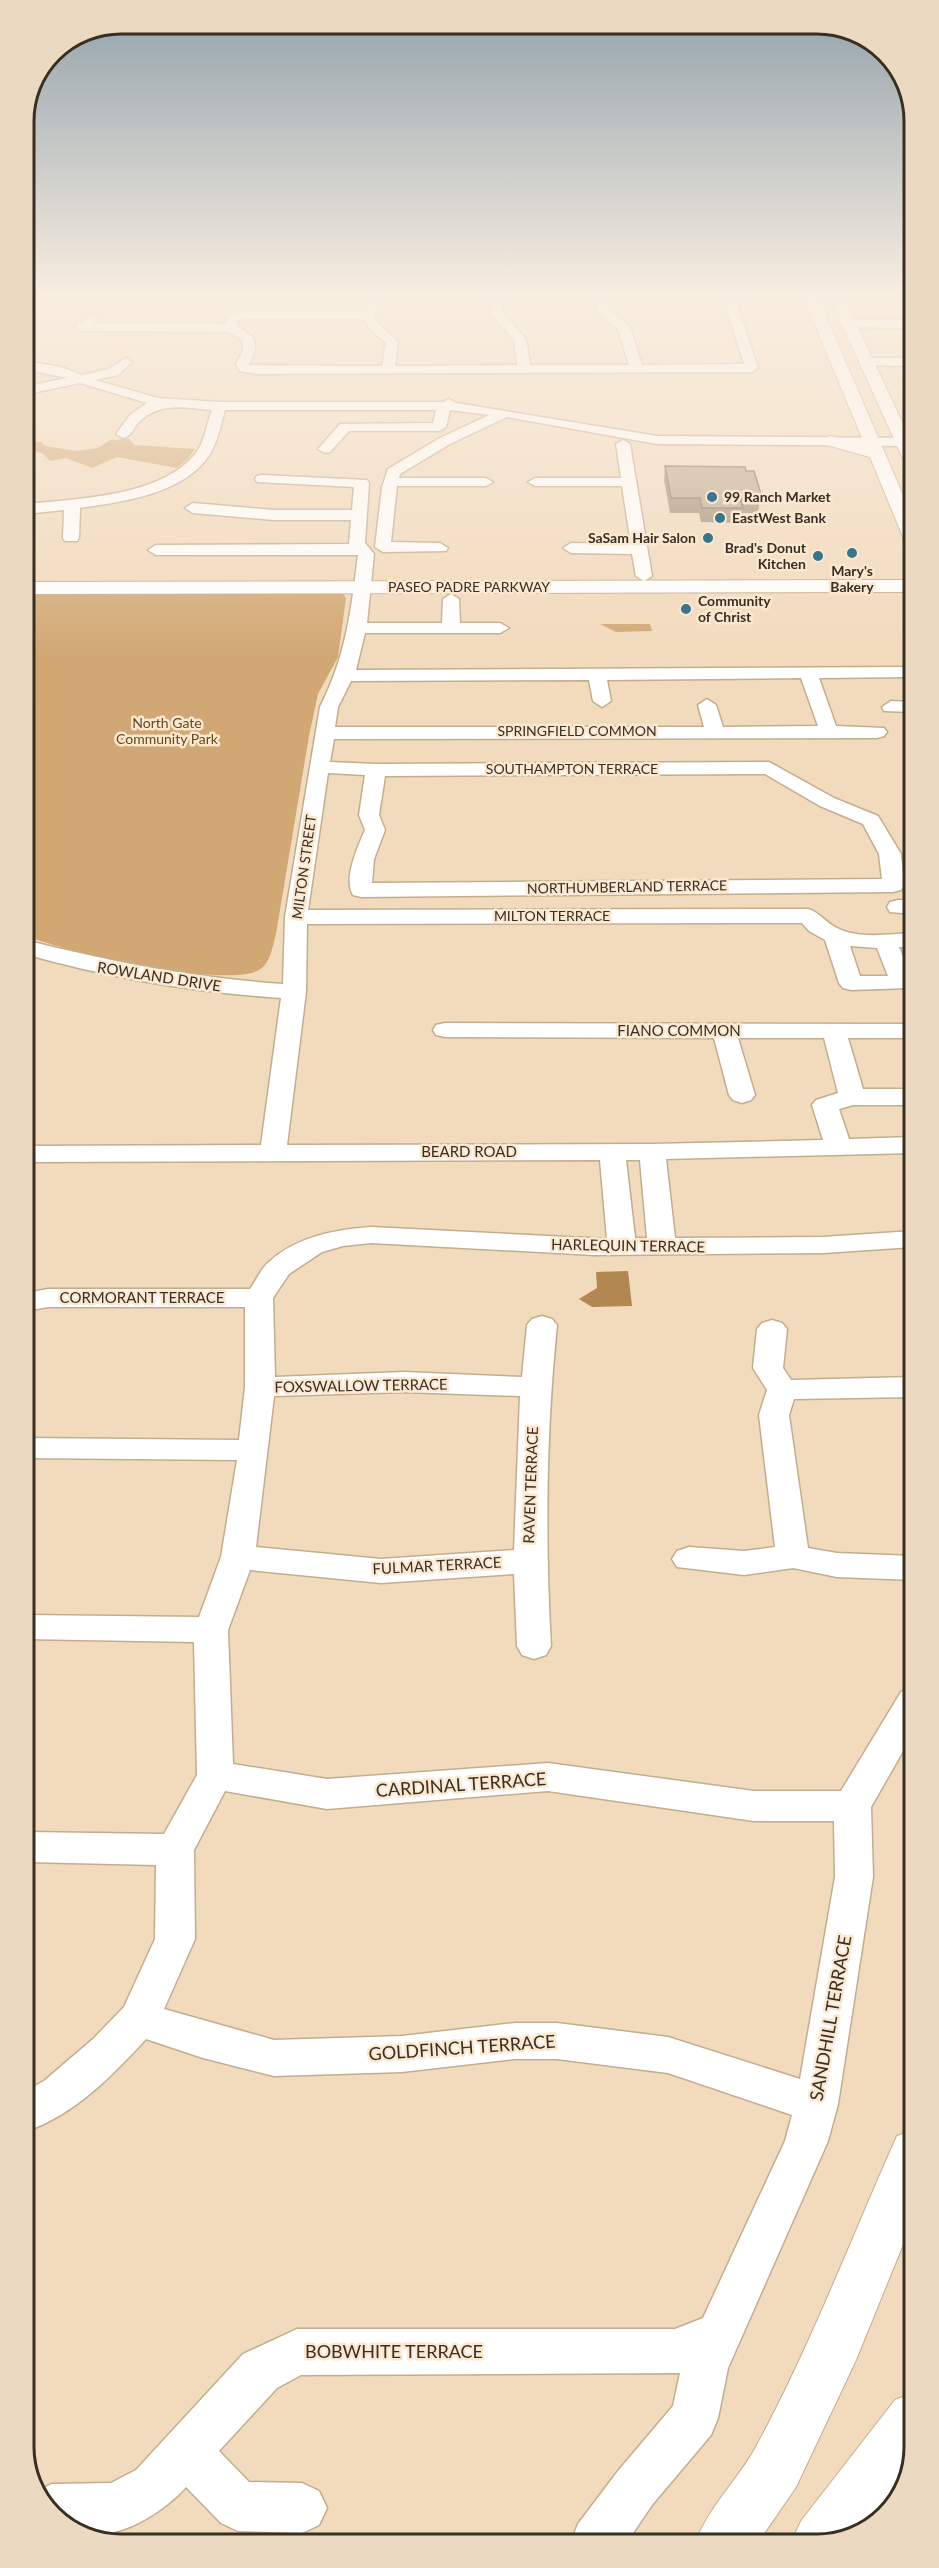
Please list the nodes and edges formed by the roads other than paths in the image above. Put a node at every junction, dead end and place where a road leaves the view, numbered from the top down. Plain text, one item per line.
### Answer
1 (135, 418) edge
2 (216, 418) edge
3 (441, 418) edge
4 (495, 418) edge
5 (532, 418) edge
6 (862, 418) edge
7 (891, 418) edge
8 (123, 434) dead end
9 (904, 440) edge
10 (829, 441) joint
11 (623, 444) dead end
12 (326, 448) dead end
13 (874, 448) junction
14 (904, 449) edge
15 (262, 479) dead end
16 (391, 482) junction
17 (486, 482) dead end
18 (535, 482) dead end
19 (628, 482) junction
20 (101, 486) dead end
21 (122, 495) junction
22 (72, 504) junction
23 (35, 508) edge
24 (193, 508) dead end
25 (359, 515) junction
26 (904, 518) edge
27 (70, 538) dead end
28 (440, 548) dead end
29 (571, 548) dead end
30 (360, 549) junction
31 (640, 549) junction
32 (156, 550) dead end
33 (644, 576) junction
34 (684, 576) junction
35 (904, 577) edge
36 (35, 578) edge
37 (364, 581) junction
38 (877, 581) junction
39 (582, 587) junction
40 (35, 588) edge
41 (904, 589) edge
42 (451, 599) dead end
43 (357, 628) junction
44 (451, 628) junction
45 (500, 628) dead end
46 (904, 672) edge
47 (808, 673) junction
48 (597, 674) junction
49 (699, 674) junction
50 (494, 675) junction
51 (345, 676) junction
52 (493, 694) dead end
53 (891, 707) dead end
54 (904, 707) edge
55 (607, 731) junction
56 (715, 732) junction
57 (829, 732) junction
58 (877, 732) dead end
59 (325, 734) junction
60 (319, 770) junction
61 (376, 770) junction
62 (890, 854) junction
63 (904, 854) edge
64 (296, 917) junction
65 (836, 939) junction
66 (885, 940) junction
67 (904, 940) edge
68 (35, 950) edge
69 (294, 992) junction
70 (445, 1030) dead end
71 (724, 1030) junction
72 (834, 1031) junction
73 (904, 1031) edge
74 (742, 1095) dead end
75 (852, 1097) junction
76 (904, 1097) edge
77 (904, 1145) edge
78 (838, 1146) junction
79 (273, 1152) junction
80 (612, 1152) junction
81 (652, 1152) junction
82 (35, 1154) edge
83 (904, 1240) edge
84 (622, 1247) junction
85 (662, 1247) junction
86 (259, 1298) junction
87 (34, 1300) edge
88 (543, 1325) dead end
89 (772, 1329) dead end
90 (260, 1387) junction
91 (535, 1387) junction
92 (904, 1387) edge
93 (782, 1390) junction
94 (34, 1448) edge
95 (254, 1450) junction
96 (793, 1556) junction
97 (238, 1557) junction
98 (689, 1559) dead end
99 (528, 1561) junction
100 (904, 1568) edge
101 (34, 1627) edge
102 (211, 1630) junction
103 (534, 1646) dead end
104 (904, 1718) edge
105 (215, 1775) junction
106 (852, 1806) junction
107 (34, 1847) edge
108 (175, 1850) junction
109 (140, 2019) junction
110 (817, 2104) junction
111 (34, 2108) edge
112 (904, 2179) edge
113 (721, 2334) junction
114 (904, 2434) edge
115 (185, 2452) junction
116 (302, 2508) dead end
117 (61, 2509) edge
118 (827, 2533) edge
119 (602, 2534) edge
120 (730, 2534) edge

1 - 8 street
2 - 21 street
3 - 12 street
4 - 16 street
5 - 10 street
6 - 13 main road
7 - 9 main road
10 - 13 main road
11 - 19 street
13 - 14 street
13 - 26 main road
15 - 25 street
16 - 17 street
16 - 28 street
18 - 19 street
19 - 31 street
20 - 21 street
21 - 22 street
22 - 23 street
22 - 27 street
24 - 25 street
25 - 30 street
29 - 31 street
30 - 32 street
30 - 37 street, MILTON STREET
31 - 33 street
33 - 34 main road, PASEO PADRE PARKWAY
33 - 37 main road, PASEO PADRE PARKWAY
34 - 38 main road, PASEO PADRE PARKWAY
34 - 39 main road
35 - 38 main road, PASEO PADRE PARKWAY
36 - 37 main road, PASEO PADRE PARKWAY
37 - 39 main road, PASEO PADRE PARKWAY
37 - 40 main road, PASEO PADRE PARKWAY
37 - 43 street, MILTON STREET
38 - 39 main road, PASEO PADRE PARKWAY
38 - 41 main road
42 - 44 street
43 - 44 street
43 - 51 street, MILTON STREET
44 - 45 street
46 - 47 street
47 - 49 street
47 - 57 street
48 - 49 street
48 - 50 street
48 - 55 street
49 - 56 street
50 - 51 street
50 - 52 street
51 - 59 street, MILTON STREET
53 - 54 street
55 - 56 street, SPRINGFIELD COMMON
55 - 59 street, SPRINGFIELD COMMON
56 - 57 street, SPRINGFIELD COMMON
57 - 58 street, SPRINGFIELD COMMON
59 - 60 street, MILTON STREET
60 - 61 street, SOUTHAMPTON TERRACE
60 - 64 street, MILTON STREET
61 - 62 street, SOUTHAMPTON TERRACE
61 - 62 street, NORTHUMBERLAND TERRACE
62 - 63 street
64 - 65 street, MILTON TERRACE
64 - 69 street, MILTON STREET
65 - 66 street
65 - 66 street
66 - 67 street
68 - 69 street, ROWLAND DRIVE
69 - 79 street, MILTON STREET
70 - 71 street, FIANO COMMON
71 - 72 street, FIANO COMMON
71 - 74 street
72 - 73 street, FIANO COMMON
72 - 75 street
75 - 76 street
75 - 78 street
77 - 78 street, BEARD ROAD
78 - 81 street, BEARD ROAD
79 - 80 street, BEARD ROAD
79 - 82 street, BEARD ROAD
80 - 81 street, BEARD ROAD
80 - 84 street
81 - 85 street
83 - 85 street, HARLEQUIN TERRACE
84 - 85 street, HARLEQUIN TERRACE
84 - 86 street, HARLEQUIN TERRACE
86 - 87 street, CORMORANT TERRACE
86 - 90 street
88 - 91 street, RAVEN TERRACE
89 - 93 street
90 - 91 street, FOXSWALLOW TERRACE
90 - 95 street
91 - 99 street, RAVEN TERRACE
92 - 93 street
93 - 96 street
94 - 95 street
95 - 97 street
96 - 98 street
96 - 100 street
97 - 99 street, FULMAR TERRACE
97 - 102 street
99 - 103 street, RAVEN TERRACE
101 - 102 street
102 - 105 street
104 - 106 street
105 - 106 street, CARDINAL TERRACE
105 - 108 street
106 - 110 street, SANDHILL TERRACE
107 - 108 street
108 - 109 street
109 - 110 street, GOLDFINCH TERRACE
109 - 111 street
110 - 113 street, SANDHILL TERRACE
112 - 120 main road
113 - 115 street, BOBWHITE TERRACE
113 - 119 street, SANDHILL TERRACE
114 - 118 main road
115 - 116 street
115 - 117 street, BOBWHITE TERRACE

